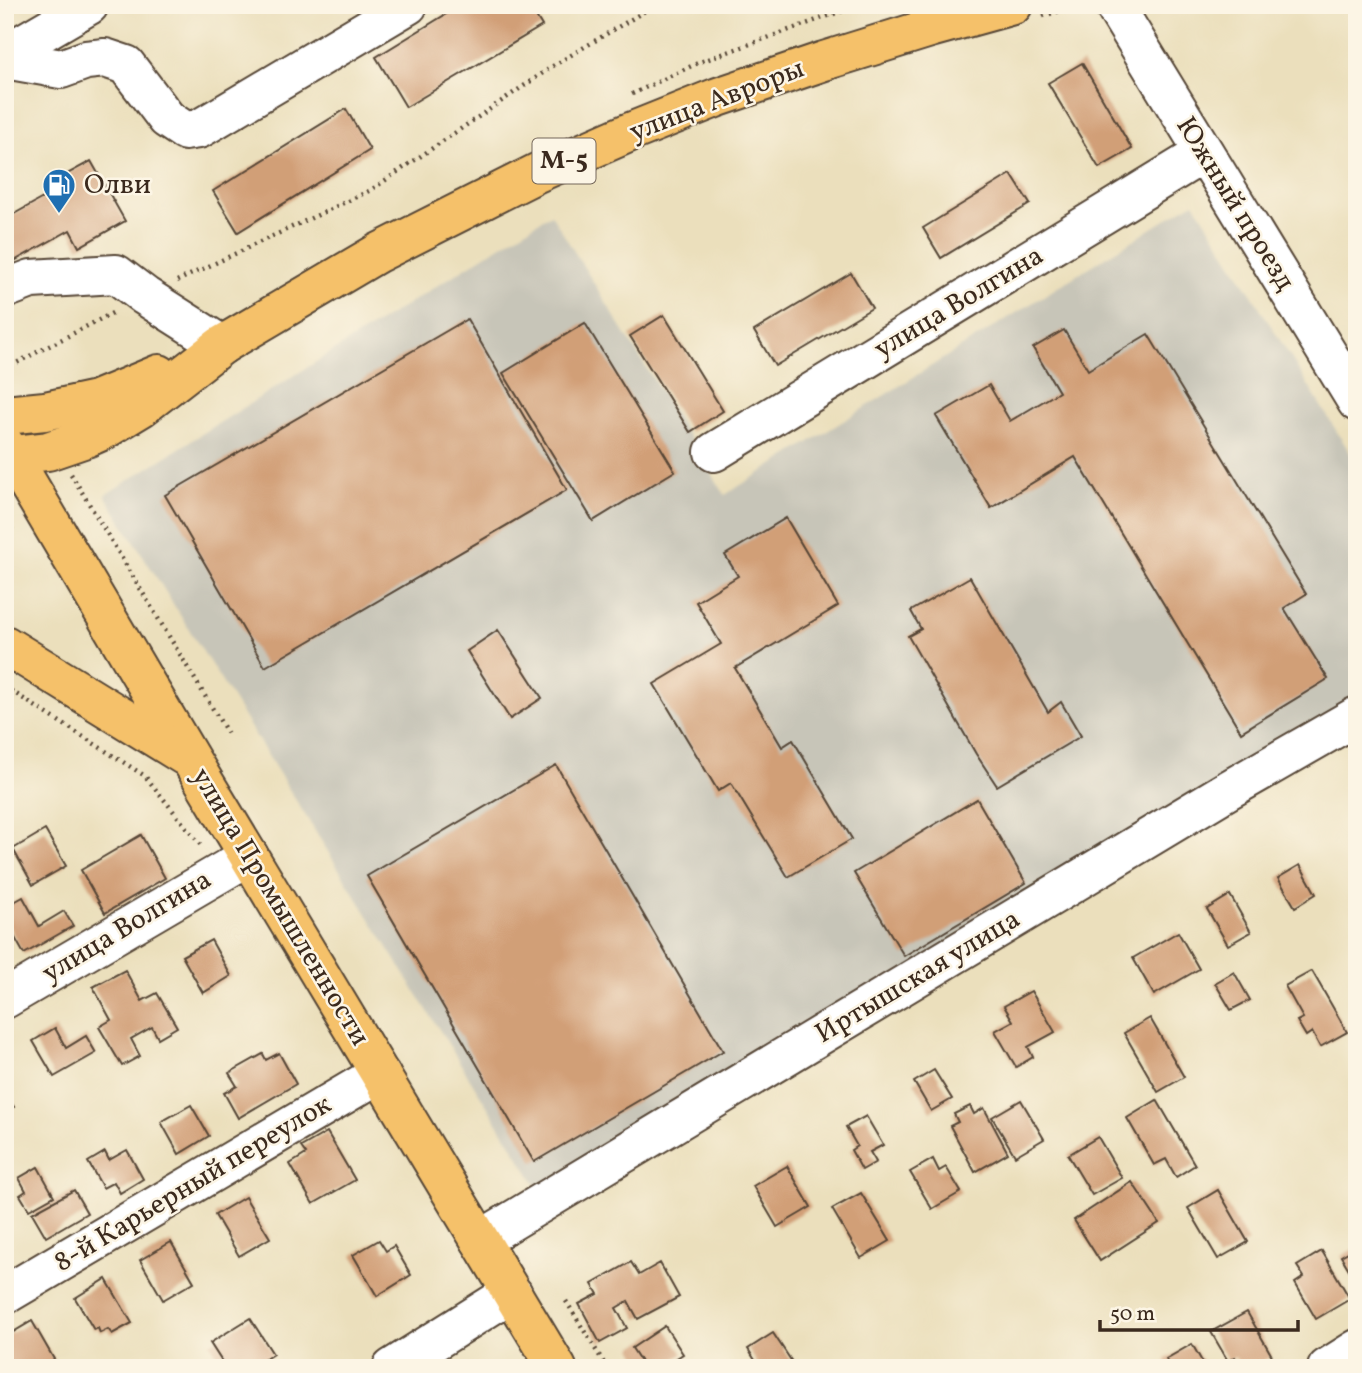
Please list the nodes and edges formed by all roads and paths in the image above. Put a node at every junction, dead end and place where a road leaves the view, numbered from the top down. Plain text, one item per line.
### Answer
1 (89, 5) edge
2 (408, 5) edge
3 (655, 5) edge
4 (1013, 5) edge
5 (1114, 5) edge
6 (5, 56) edge
7 (1204, 153) junction
8 (5, 289) edge
9 (145, 296) junction
10 (217, 348) junction
11 (5, 369) edge
12 (1357, 402) edge
13 (5, 415) edge
14 (7, 452) edge
15 (714, 452) dead end
16 (69, 471) dead end
17 (5, 645) edge
18 (5, 687) edge
19 (1357, 716) edge
20 (228, 734) dead end
21 (191, 760) junction
22 (145, 776) dead end
23 (249, 856) junction
24 (5, 999) edge
25 (381, 1075) junction
26 (480, 1240) junction
27 (513, 1294) junction
28 (5, 1295) edge
29 (566, 1301) dead end
30 (1357, 1349) edge
31 (392, 1368) edge
32 (557, 1368) edge
33 (607, 1368) edge
34 (1327, 1368) edge

1 - 6 street
2 - 6 street
3 - 9 path
4 - 10 main road, улица Авроры / М-5
5 - 7 street, Южный проезд
7 - 12 street, Южный проезд
7 - 15 street, улица Волгина
8 - 9 street
9 - 10 street
9 - 11 path
10 - 13 main road, улица Авроры / М-5
10 - 14 main road, улица Авроры / М-5
14 - 21 main road, улица Промышленности
16 - 20 path
17 - 21 main road
18 - 22 path
19 - 26 street, Иртышская улица
21 - 23 main road, улица Промышленности
23 - 24 street, улица Волгина
23 - 25 main road, улица Промышленности
25 - 26 main road, улица Промышленности
25 - 28 street, 8-й Карьерный переулок
26 - 27 main road, улица Промышленности
27 - 31 street
27 - 32 main road, улица Промышленности
29 - 33 path
30 - 34 street

